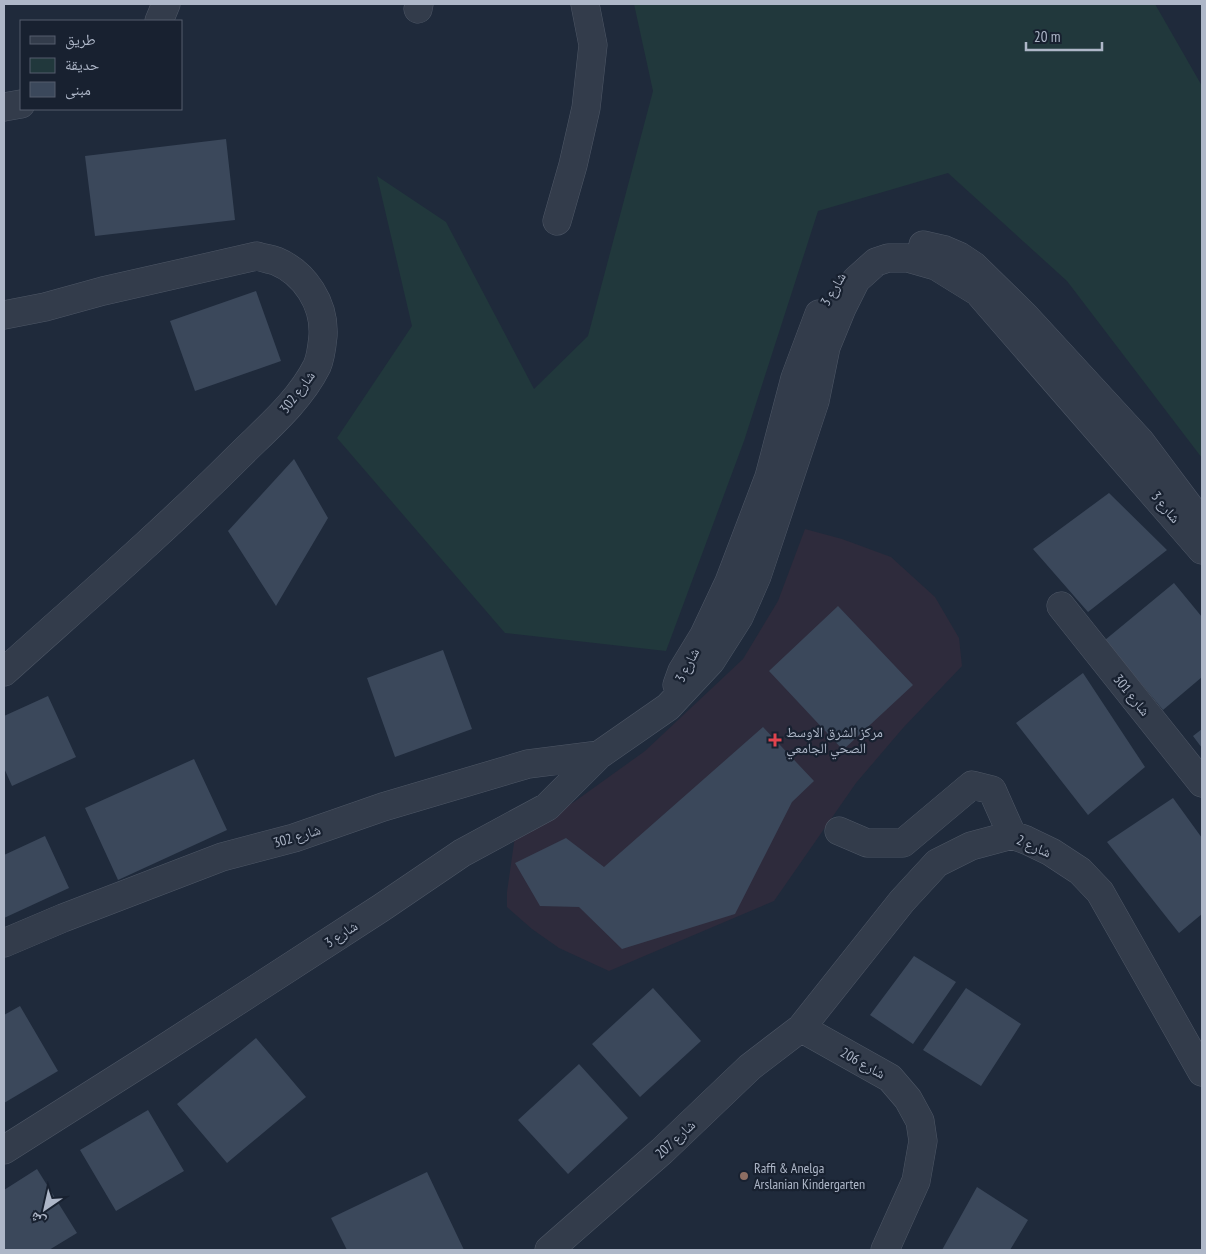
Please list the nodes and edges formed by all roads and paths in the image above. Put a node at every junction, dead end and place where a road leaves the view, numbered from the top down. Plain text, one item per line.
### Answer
1 (166, 4) edge
2 (584, 4) edge
3 (159, 20) edge
4 (20, 104) edge
5 (4, 107) edge
6 (557, 221) dead end
7 (4, 315) edge
8 (1202, 524) edge
9 (1202, 550) edge
10 (1061, 606) dead end
11 (4, 672) edge
12 (668, 707) junction
13 (599, 755) junction
14 (1202, 783) edge
15 (838, 830) dead end
16 (1012, 835) junction
17 (4, 943) edge
18 (802, 1028) junction
19 (1202, 1072) edge
20 (4, 1150) edge
21 (549, 1250) edge
22 (884, 1250) edge

1 - 3 street
2 - 6 street
4 - 5 street
7 - 11 street, شارع 302
8 - 12 street, شارع 3
9 - 12 street, شارع 3
10 - 14 street, شارع 301
12 - 13 street, شارع 3
13 - 17 street, شارع 302
13 - 20 street, شارع 3
15 - 16 street
16 - 18 street, شارع 2
16 - 19 street, شارع 2
18 - 21 street, شارع 207
18 - 22 street, شارع 206

